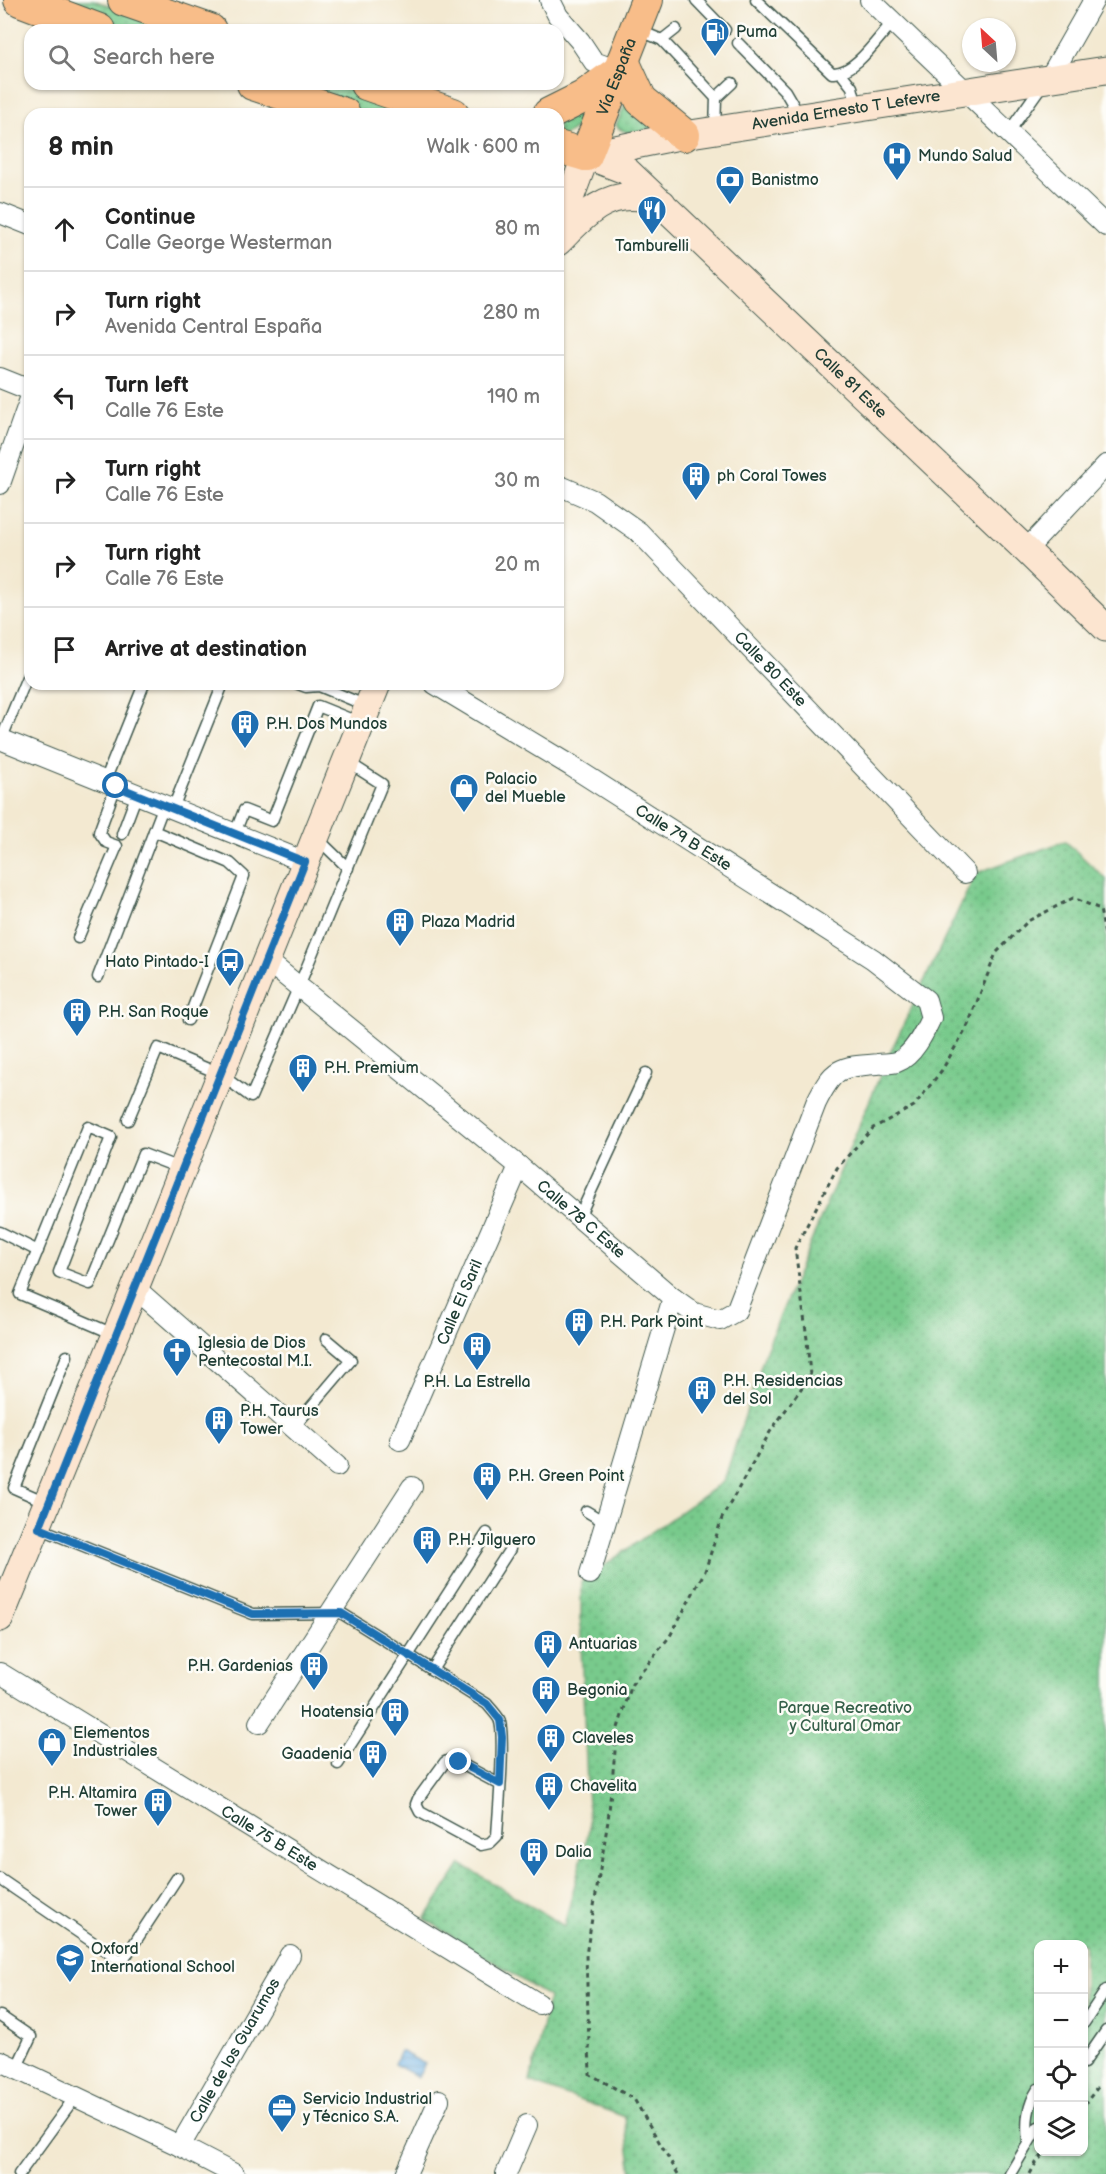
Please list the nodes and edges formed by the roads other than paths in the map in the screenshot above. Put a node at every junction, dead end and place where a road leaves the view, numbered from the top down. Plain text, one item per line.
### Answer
1 (20, 0) edge
2 (124, 0) edge
3 (550, 0) edge
4 (647, 0) edge
5 (756, 0) edge
6 (870, 0) edge
7 (1094, 0) edge
8 (697, 6) edge
9 (892, 23) junction
10 (83, 24) edge
11 (193, 24) edge
12 (676, 29) dead end
13 (725, 30) dead end
14 (649, 35) junction
15 (738, 43) dead end
16 (621, 66) junction
17 (1106, 70) edge
18 (841, 73) junction
19 (1047, 80) junction
20 (732, 83) dead end
21 (271, 90) edge
22 (383, 90) edge
23 (968, 93) junction
24 (716, 98) junction
25 (326, 108) edge
26 (436, 108) edge
27 (561, 108) edge
28 (858, 109) junction
29 (801, 118) junction
30 (715, 131) junction
31 (1008, 133) junction
32 (674, 137) junction
33 (567, 153) edge
34 (564, 179) edge
35 (662, 203) junction
36 (0, 213) edge
37 (24, 223) edge
38 (1106, 226) edge
39 (564, 236) edge
40 (0, 378) edge
41 (24, 388) edge
42 (24, 416) edge
43 (1106, 465) edge
44 (0, 484) edge
45 (564, 487) edge
46 (1026, 550) junction
47 (1106, 628) edge
48 (24, 684) edge
49 (142, 690) edge
50 (221, 690) edge
51 (330, 690) edge
52 (445, 690) edge
53 (368, 704) edge
54 (1, 740) edge
55 (345, 760) junction
56 (111, 783) junction
57 (137, 794) junction
58 (169, 806) junction
59 (154, 831) junction
60 (235, 833) junction
61 (122, 834) dead end
62 (315, 836) junction
63 (305, 862) junction
64 (348, 868) junction
65 (965, 873) dead end
66 (78, 938) dead end
67 (266, 960) junction
68 (98, 977) dead end
69 (299, 986) junction
70 (926, 1000) joint
71 (188, 1020) dead end
72 (646, 1073) dead end
73 (220, 1074) junction
74 (128, 1120) dead end
75 (519, 1166) junction
76 (183, 1169) junction
77 (579, 1217) junction
78 (0, 1232) edge
79 (38, 1251) junction
80 (135, 1288) junction
81 (673, 1298) junction
82 (116, 1335) junction
83 (326, 1339) dead end
84 (67, 1356) dead end
85 (294, 1427) junction
86 (400, 1440) dead end
87 (337, 1466) dead end
88 (412, 1487) dead end
89 (586, 1511) dead end
90 (44, 1515) junction
91 (606, 1523) junction
92 (487, 1533) dead end
93 (510, 1549) dead end
94 (590, 1574) dead end
95 (330, 1614) junction
96 (0, 1618) edge
97 (409, 1656) junction
98 (432, 1670) junction
99 (0, 1673) edge
100 (260, 1723) dead end
101 (338, 1764) dead end
102 (500, 1784) junction
103 (177, 1878) dead end
104 (0, 1879) edge
105 (290, 1955) dead end
106 (1106, 1990) edge
107 (539, 2004) dead end
108 (0, 2016) edge
109 (1088, 2016) edge
110 (1106, 2031) edge
111 (1088, 2056) edge
112 (5, 2065) edge
113 (1034, 2095) edge
114 (75, 2097) junction
115 (439, 2100) dead end
116 (527, 2125) dead end
117 (1034, 2133) edge
118 (1028, 2142) junction
119 (180, 2146) junction
120 (231, 2173) edge
121 (19, 2174) edge
122 (406, 2174) edge
123 (506, 2174) edge
124 (1010, 2174) edge

1 - 10 main road
2 - 11 main road
3 - 16 street
4 - 14 main road, Vía España
5 - 18 lane
6 - 9 street
7 - 19 street
8 - 13 lane
9 - 18 lane
9 - 23 street
12 - 14 lane
14 - 16 main road, Vía España
14 - 24 lane
15 - 29 lane
16 - 27 main road
16 - 32 main road
16 - 33 main road, Vía España
17 - 19 main road, Avenida Ernesto T Lefevre
18 - 28 lane
19 - 23 main road, Avenida Ernesto T Lefevre
19 - 31 lane
20 - 24 lane
21 - 25 main road
22 - 26 main road
23 - 28 main road, Avenida Ernesto T Lefevre
23 - 31 street
24 - 30 lane
28 - 29 main road, Avenida Ernesto T Lefevre
29 - 30 main road, Avenida Ernesto T Lefevre
30 - 32 main road, Avenida Ernesto T Lefevre
31 - 38 street
32 - 33 main road, Avenida Ernesto T Lefevre
32 - 35 main road
33 - 34 main road
33 - 35 main road, Calle 81 Este
35 - 39 main road
35 - 46 main road, Calle 81 Este
36 - 37 street
40 - 41 street
42 - 44 street
43 - 46 street
45 - 65 street, Calle 80 Este
46 - 47 main road, Calle 81 Este
48 - 54 lane
49 - 56 lane
50 - 58 lane
51 - 53 lane
52 - 70 street, Calle 79 B Este
53 - 55 main road
53 - 60 lane
54 - 56 street
55 - 62 main road
55 - 64 lane
56 - 57 street
56 - 66 lane
57 - 58 street
57 - 61 lane
58 - 59 lane
58 - 60 street
59 - 68 lane
59 - 71 lane
60 - 63 street
62 - 63 main road
62 - 64 lane
63 - 67 main road
64 - 69 lane
67 - 69 street, Calle 78 C Este
67 - 73 main road
69 - 73 lane
69 - 75 street, Calle 78 C Este
70 - 81 street, Calle 78 C Este
72 - 77 lane
73 - 74 lane
73 - 76 main road
75 - 77 street, Calle 78 C Este
75 - 86 street, Calle El Saril
76 - 79 lane
76 - 80 main road
77 - 81 street, Calle 78 C Este
78 - 79 lane
79 - 82 lane
80 - 82 main road
80 - 85 street
81 - 91 street
82 - 90 main road
83 - 85 lane
84 - 90 lane
85 - 87 street
88 - 95 street
89 - 91 lane
90 - 95 lane
90 - 96 main road
91 - 94 street
92 - 97 lane
93 - 98 lane
95 - 97 lane
95 - 100 street
97 - 98 lane
97 - 101 lane
98 - 102 lane
99 - 107 street, Calle 75 B Este
102 - 102 lane
103 - 104 lane
105 - 119 street, Calle de los Guarumos
106 - 109 lane
108 - 112 lane
110 - 111 lane
112 - 114 street
113 - 118 lane
114 - 119 street
114 - 121 lane
115 - 122 street
116 - 123 street
117 - 118 lane
118 - 124 lane
119 - 120 street

